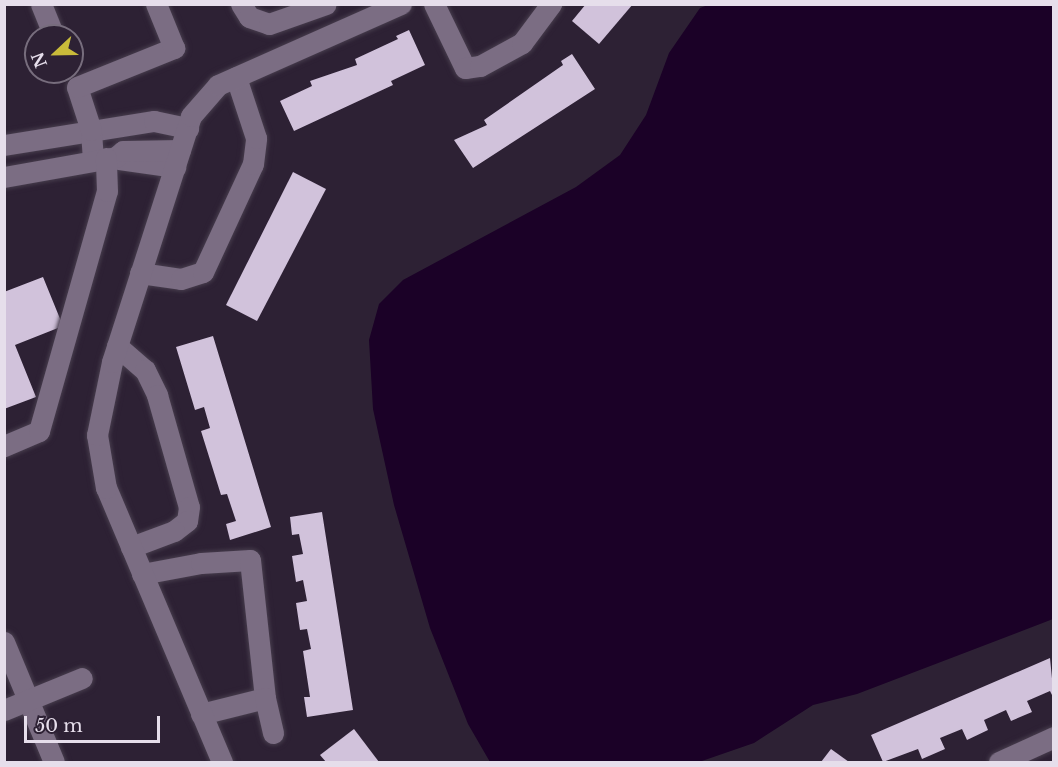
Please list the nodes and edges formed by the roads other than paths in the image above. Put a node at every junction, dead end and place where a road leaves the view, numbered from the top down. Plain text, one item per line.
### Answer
1 (41, 4) edge
2 (156, 4) edge
3 (326, 4) edge
4 (401, 4) edge
5 (434, 4) edge
6 (551, 4) edge
7 (242, 7) edge
8 (49, 24) edge
9 (84, 77) edge
10 (236, 77) junction
11 (74, 84) edge
12 (188, 128) junction
13 (91, 130) junction
14 (4, 145) edge
15 (105, 158) junction
16 (177, 158) junction
17 (4, 177) edge
18 (140, 273) junction
19 (117, 346) junction
20 (4, 446) edge
21 (131, 547) junction
22 (142, 574) junction
23 (4, 642) edge
24 (82, 678) dead end
25 (265, 698) junction
26 (28, 700) junction
27 (4, 710) edge
28 (201, 714) junction
29 (273, 733) dead end
30 (1053, 738) edge
31 (54, 762) edge
32 (222, 762) edge
33 (999, 762) edge

1 - 8 street
2 - 9 street
3 - 7 street
4 - 10 street
5 - 6 street
10 - 12 street
10 - 18 street
11 - 13 street
12 - 13 street
12 - 16 street
13 - 14 street
13 - 15 street
15 - 16 street
15 - 17 street
15 - 20 street
16 - 18 street
18 - 19 street
19 - 21 street
19 - 21 street
21 - 22 street
22 - 25 street
22 - 28 street
23 - 26 street
24 - 26 street
25 - 28 street
25 - 29 street
26 - 27 street
26 - 31 street
28 - 32 street
30 - 33 street

